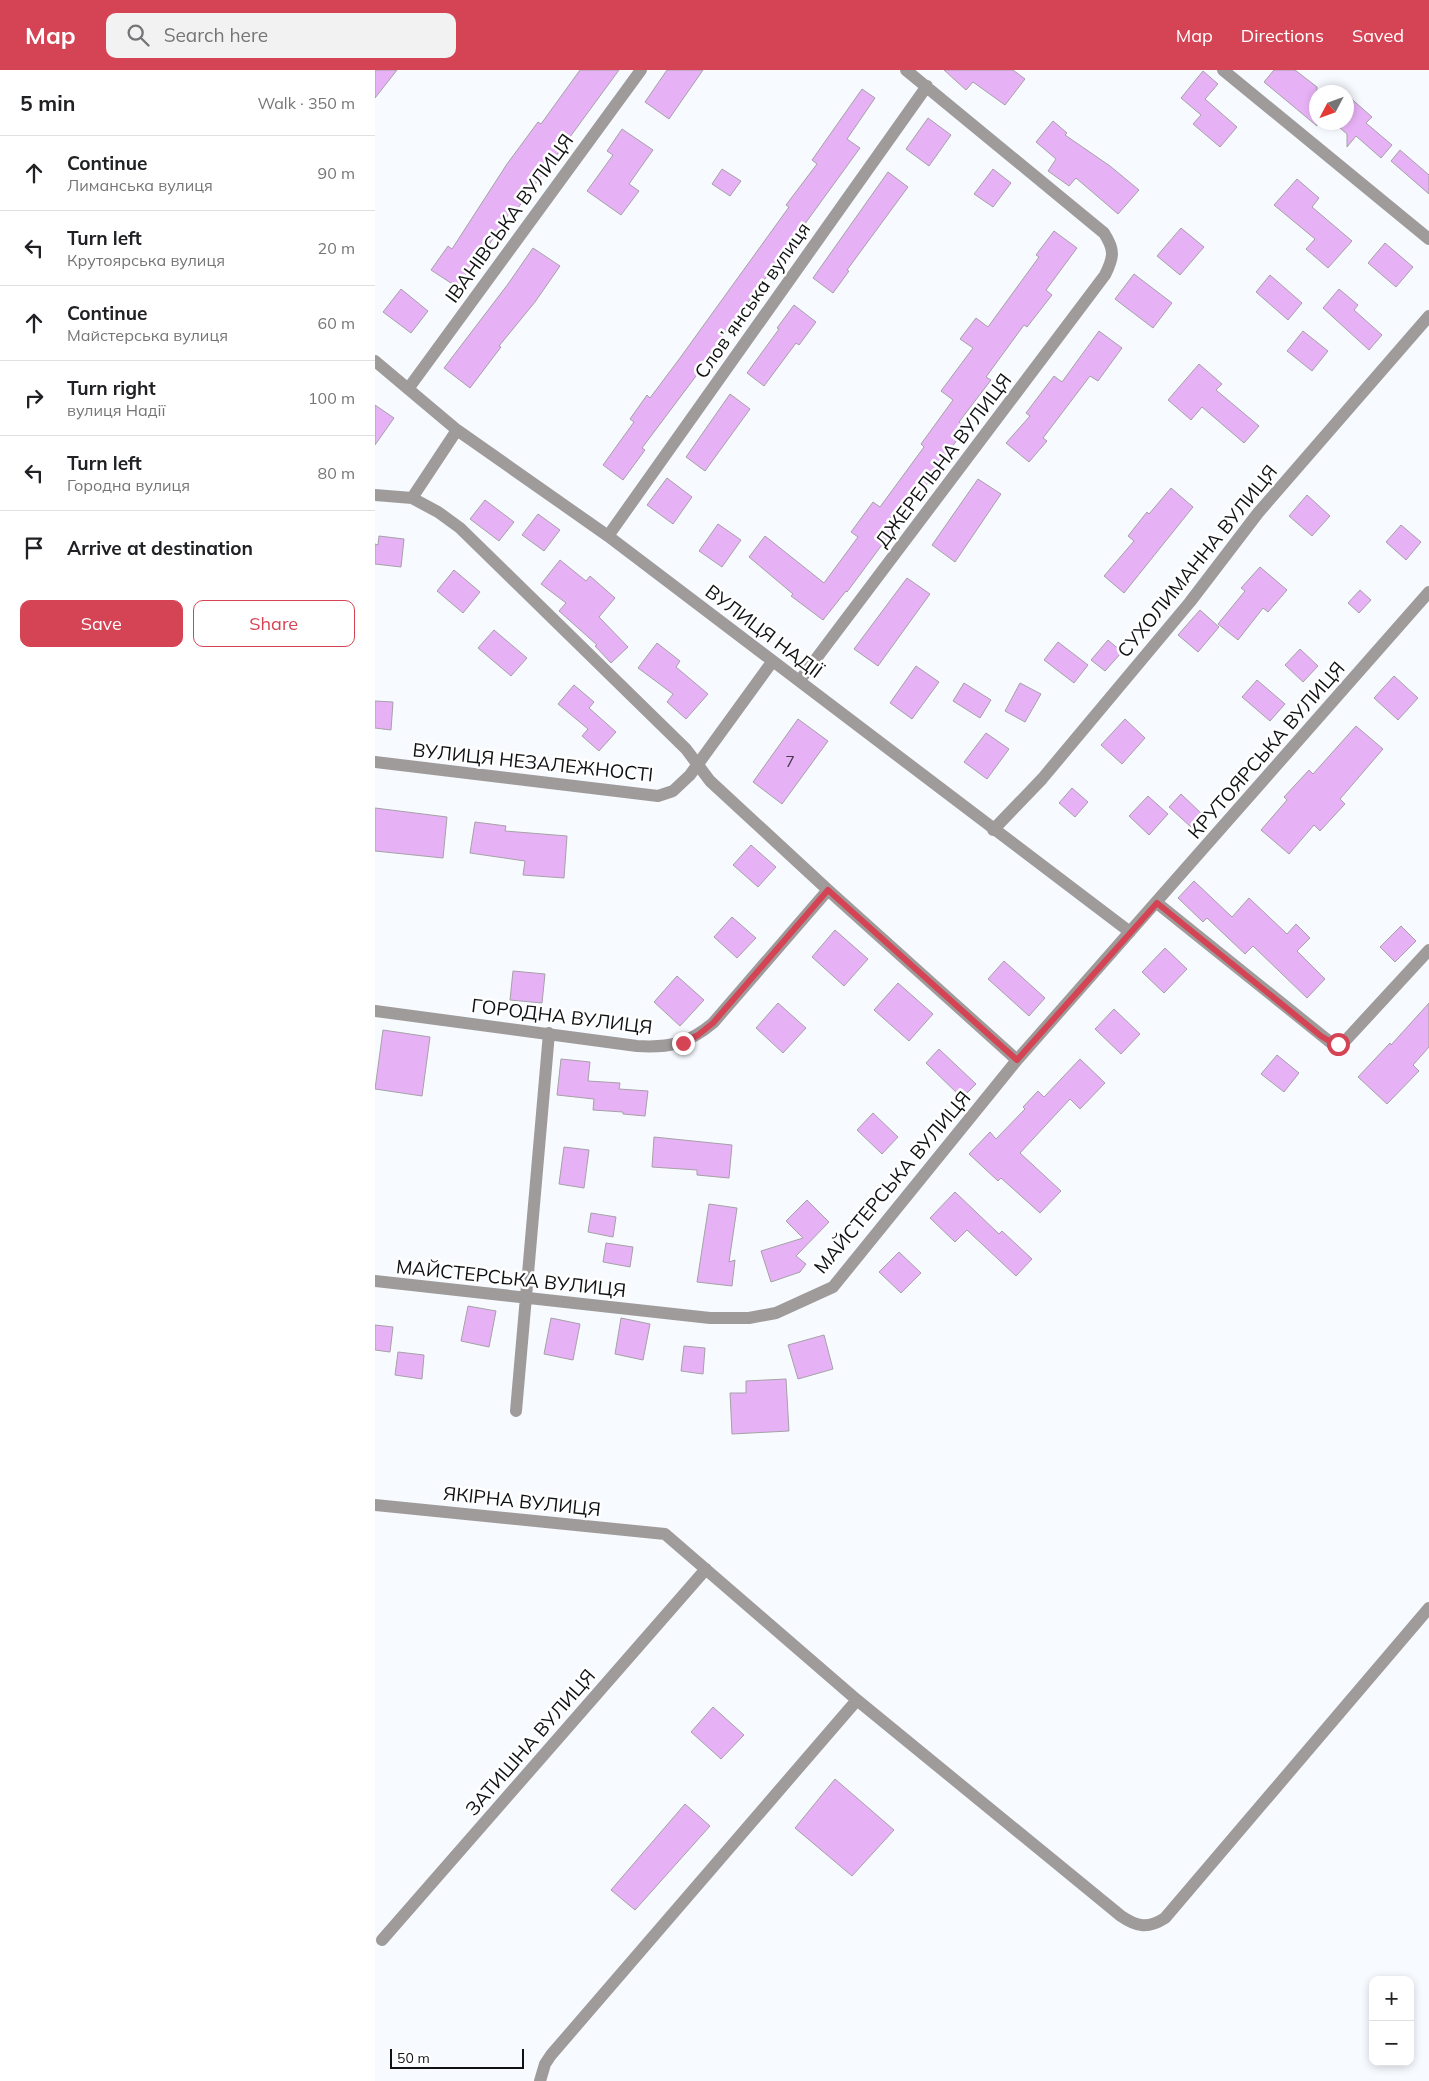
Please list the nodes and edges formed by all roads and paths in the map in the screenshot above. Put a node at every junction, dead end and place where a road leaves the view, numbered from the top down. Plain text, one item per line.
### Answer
1 (641, 70) edge
2 (906, 70) edge
3 (1223, 70) edge
4 (927, 86) junction
5 (1429, 239) edge
6 (1429, 316) edge
7 (375, 361) edge
8 (408, 389) junction
9 (457, 430) junction
10 (375, 495) edge
11 (412, 498) junction
12 (608, 536) junction
13 (1429, 592) edge
14 (772, 662) junction
15 (800, 680) junction
16 (375, 762) edge
17 (697, 766) junction
18 (993, 830) junction
19 (828, 890) junction
20 (1157, 903) junction
21 (1130, 932) junction
22 (1429, 950) edge
23 (375, 1011) edge
24 (549, 1033) junction
25 (1017, 1060) junction
26 (375, 1281) edge
27 (525, 1299) junction
28 (516, 1410) dead end
29 (375, 1505) edge
30 (706, 1569) junction
31 (1429, 1608) edge
32 (857, 1700) junction
33 (382, 1940) dead end
34 (540, 2081) edge

1 - 8 street, ІВАНІВСЬКА ВУЛИЦЯ
2 - 4 street
3 - 5 street
4 - 12 street, Словʼянська вулиця
4 - 15 street, ДЖЕРЕЛЬНА ВУЛИЦЯ
6 - 18 street, СУХОЛИМАННА ВУЛИЦЯ
7 - 8 street, ВУЛИЦЯ НАДІЇ
8 - 9 street, ВУЛИЦЯ НАДІЇ
9 - 11 street
9 - 12 street, ВУЛИЦЯ НАДІЇ
10 - 11 street
11 - 17 street
12 - 14 street, ВУЛИЦЯ НАДІЇ
13 - 20 street, КРУТОЯРСЬКА ВУЛИЦЯ
14 - 15 street, ВУЛИЦЯ НАДІЇ
14 - 17 street, ВУЛИЦЯ НЕЗАЛЕЖНОСТІ
15 - 18 street, ВУЛИЦЯ НАДІЇ
16 - 17 street, ВУЛИЦЯ НЕЗАЛЕЖНОСТІ
17 - 19 street
18 - 21 street, ВУЛИЦЯ НАДІЇ
19 - 24 street, ГОРОДНА ВУЛИЦЯ
19 - 25 street
20 - 21 street, КРУТОЯРСЬКА ВУЛИЦЯ
20 - 22 street
21 - 25 street, МАЙСТЕРСЬКА ВУЛИЦЯ
23 - 24 street, ГОРОДНА ВУЛИЦЯ
24 - 27 street
25 - 27 street, МАЙСТЕРСЬКА ВУЛИЦЯ
26 - 27 street, МАЙСТЕРСЬКА ВУЛИЦЯ
27 - 28 street
29 - 30 street, ЯКІРНА ВУЛИЦЯ
30 - 32 street
30 - 33 street, ЗАТИШНА ВУЛИЦЯ
31 - 32 street
32 - 34 street

